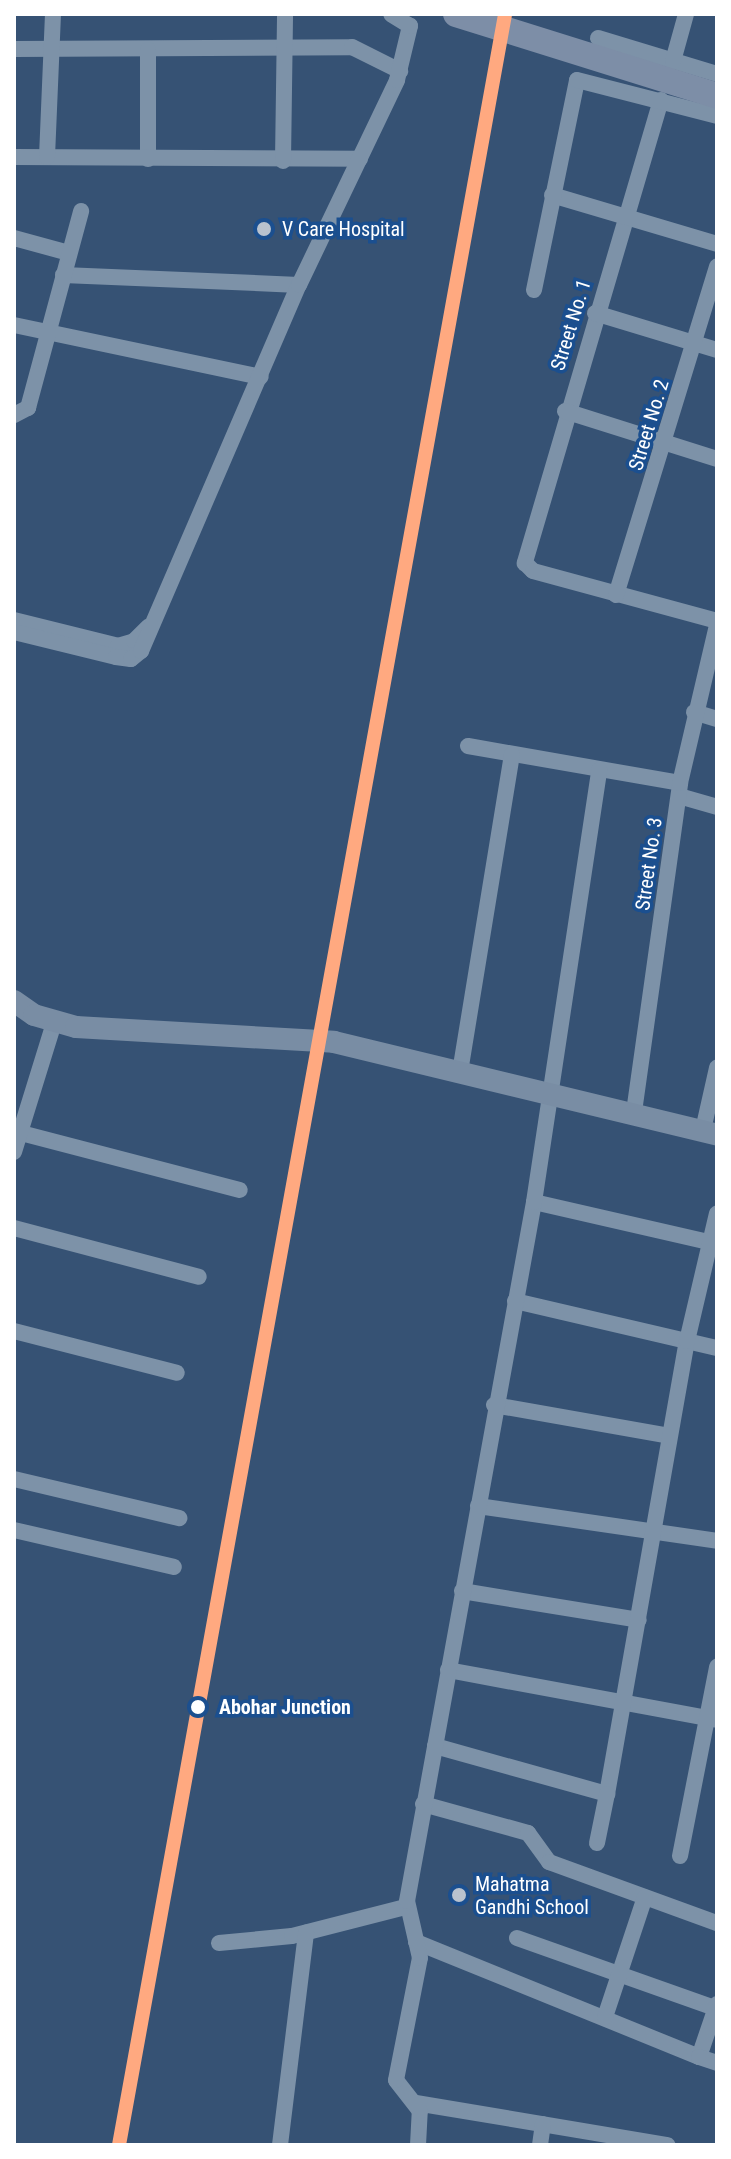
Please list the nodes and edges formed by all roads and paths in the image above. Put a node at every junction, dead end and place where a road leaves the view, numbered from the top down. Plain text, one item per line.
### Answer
1 (53, 14) edge
2 (285, 14) edge
3 (391, 14) edge
4 (456, 14) edge
5 (686, 14) edge
6 (414, 20) edge
7 (598, 38) dead end
8 (283, 47) junction
9 (14, 49) edge
10 (51, 50) junction
11 (148, 50) junction
12 (673, 61) junction
13 (400, 71) junction
14 (717, 74) edge
15 (717, 96) edge
16 (661, 100) junction
17 (717, 116) edge
18 (14, 157) edge
19 (47, 157) junction
20 (148, 159) junction
21 (360, 159) junction
22 (283, 161) junction
23 (552, 195) junction
24 (81, 211) dead end
25 (624, 218) junction
26 (14, 238) edge
27 (717, 244) edge
28 (69, 253) junction
29 (717, 266) edge
30 (63, 275) junction
31 (299, 285) junction
32 (534, 290) dead end
33 (595, 313) junction
34 (14, 325) edge
35 (49, 334) junction
36 (694, 343) junction
37 (717, 350) edge
38 (261, 377) junction
39 (565, 411) junction
40 (14, 415) edge
41 (665, 443) junction
42 (717, 459) edge
43 (616, 595) junction
44 (14, 620) edge
45 (717, 623) edge
46 (149, 626) junction
47 (14, 630) edge
48 (694, 712) junction
49 (717, 719) edge
50 (468, 746) dead end
51 (512, 754) junction
52 (599, 770) junction
53 (680, 789) junction
54 (717, 807) edge
55 (14, 1001) edge
56 (34, 1018) edge
57 (717, 1068) edge
58 (460, 1072) junction
59 (551, 1092) junction
60 (634, 1112) junction
61 (710, 1132) edge
62 (21, 1133) junction
63 (14, 1152) edge
64 (240, 1190) dead end
65 (534, 1202) junction
66 (717, 1213) edge
67 (14, 1228) edge
68 (713, 1243) edge
69 (199, 1277) dead end
70 (515, 1301) junction
71 (14, 1331) edge
72 (687, 1341) junction
73 (717, 1348) edge
74 (177, 1373) dead end
75 (494, 1405) junction
76 (669, 1436) junction
77 (14, 1479) edge
78 (478, 1506) junction
79 (179, 1518) dead end
80 (14, 1530) edge
81 (653, 1531) junction
82 (717, 1541) edge
83 (174, 1567) dead end
84 (462, 1591) junction
85 (639, 1620) junction
86 (717, 1667) edge
87 (448, 1670) junction
88 (623, 1704) junction
89 (712, 1719) edge
90 (435, 1746) junction
91 (607, 1794) junction
92 (423, 1804) junction
93 (597, 1843) dead end
94 (680, 1856) dead end
95 (645, 1897) junction
96 (406, 1907) junction
97 (717, 1923) edge
98 (306, 1933) junction
99 (517, 1938) dead end
100 (416, 1942) junction
101 (219, 1943) dead end
102 (619, 1976) junction
103 (717, 2008) edge
104 (605, 2017) junction
105 (699, 2057) junction
106 (717, 2063) edge
107 (416, 2103) junction
108 (543, 2124) junction
109 (280, 2145) edge
110 (418, 2145) edge
111 (540, 2145) edge
112 (668, 2145) edge

1 - 10 street
2 - 8 street
3 - 6 street
4 - 15 main road
5 - 12 street
6 - 13 street
7 - 12 street
8 - 11 street
8 - 13 street
8 - 22 street
9 - 10 street
10 - 11 street
10 - 19 street
11 - 20 street
12 - 14 street
13 - 21 street
16 - 17 street
16 - 23 street
16 - 25 street, Street No. 1
18 - 19 street
19 - 20 street
20 - 22 street
21 - 22 street
21 - 31 street
23 - 25 street
23 - 32 street
24 - 28 street
25 - 27 street
25 - 33 street, Street No. 1
26 - 28 street
28 - 30 street
29 - 36 street, Street No. 2
30 - 31 street
30 - 35 street
31 - 38 street
33 - 36 street
33 - 39 street, Street No. 1
34 - 35 street
35 - 38 street
35 - 40 street
36 - 37 street
36 - 41 street, Street No. 2
38 - 46 street
39 - 41 street
39 - 43 street, Street No. 1
41 - 42 street
41 - 43 street, Street No. 2
43 - 45 street
44 - 46 street
44 - 47 street
45 - 48 street, Street No. 3
46 - 47 street
48 - 49 street
48 - 53 street, Street No. 3
50 - 51 street
51 - 52 street
51 - 58 street
52 - 53 street
52 - 59 street
53 - 54 street
53 - 60 street, Street No. 3
55 - 56 main road
56 - 58 main road
56 - 62 street
57 - 61 street
58 - 59 main road
59 - 60 main road
59 - 65 street
60 - 61 main road
62 - 63 street
62 - 64 street
65 - 68 street
65 - 70 street
66 - 68 street
67 - 69 street
68 - 72 street
70 - 72 street
70 - 75 street
71 - 74 street
72 - 73 street
72 - 76 street
75 - 76 street
75 - 78 street
76 - 81 street
77 - 79 street
78 - 81 street
78 - 84 street
80 - 83 street
81 - 82 street
81 - 85 street
84 - 85 street
84 - 87 street
85 - 88 street
86 - 89 street
87 - 88 street
87 - 90 street
88 - 89 street
88 - 91 street
89 - 94 street
90 - 91 street
90 - 92 street
91 - 93 street
92 - 95 street
92 - 96 street
95 - 97 street
95 - 102 street
96 - 98 street
96 - 100 street
98 - 101 street
98 - 109 street
99 - 102 street
100 - 104 street
100 - 107 street
102 - 103 street
102 - 104 street
103 - 105 street
104 - 105 street
105 - 106 street
107 - 108 street
107 - 110 street
108 - 111 street
108 - 112 street

